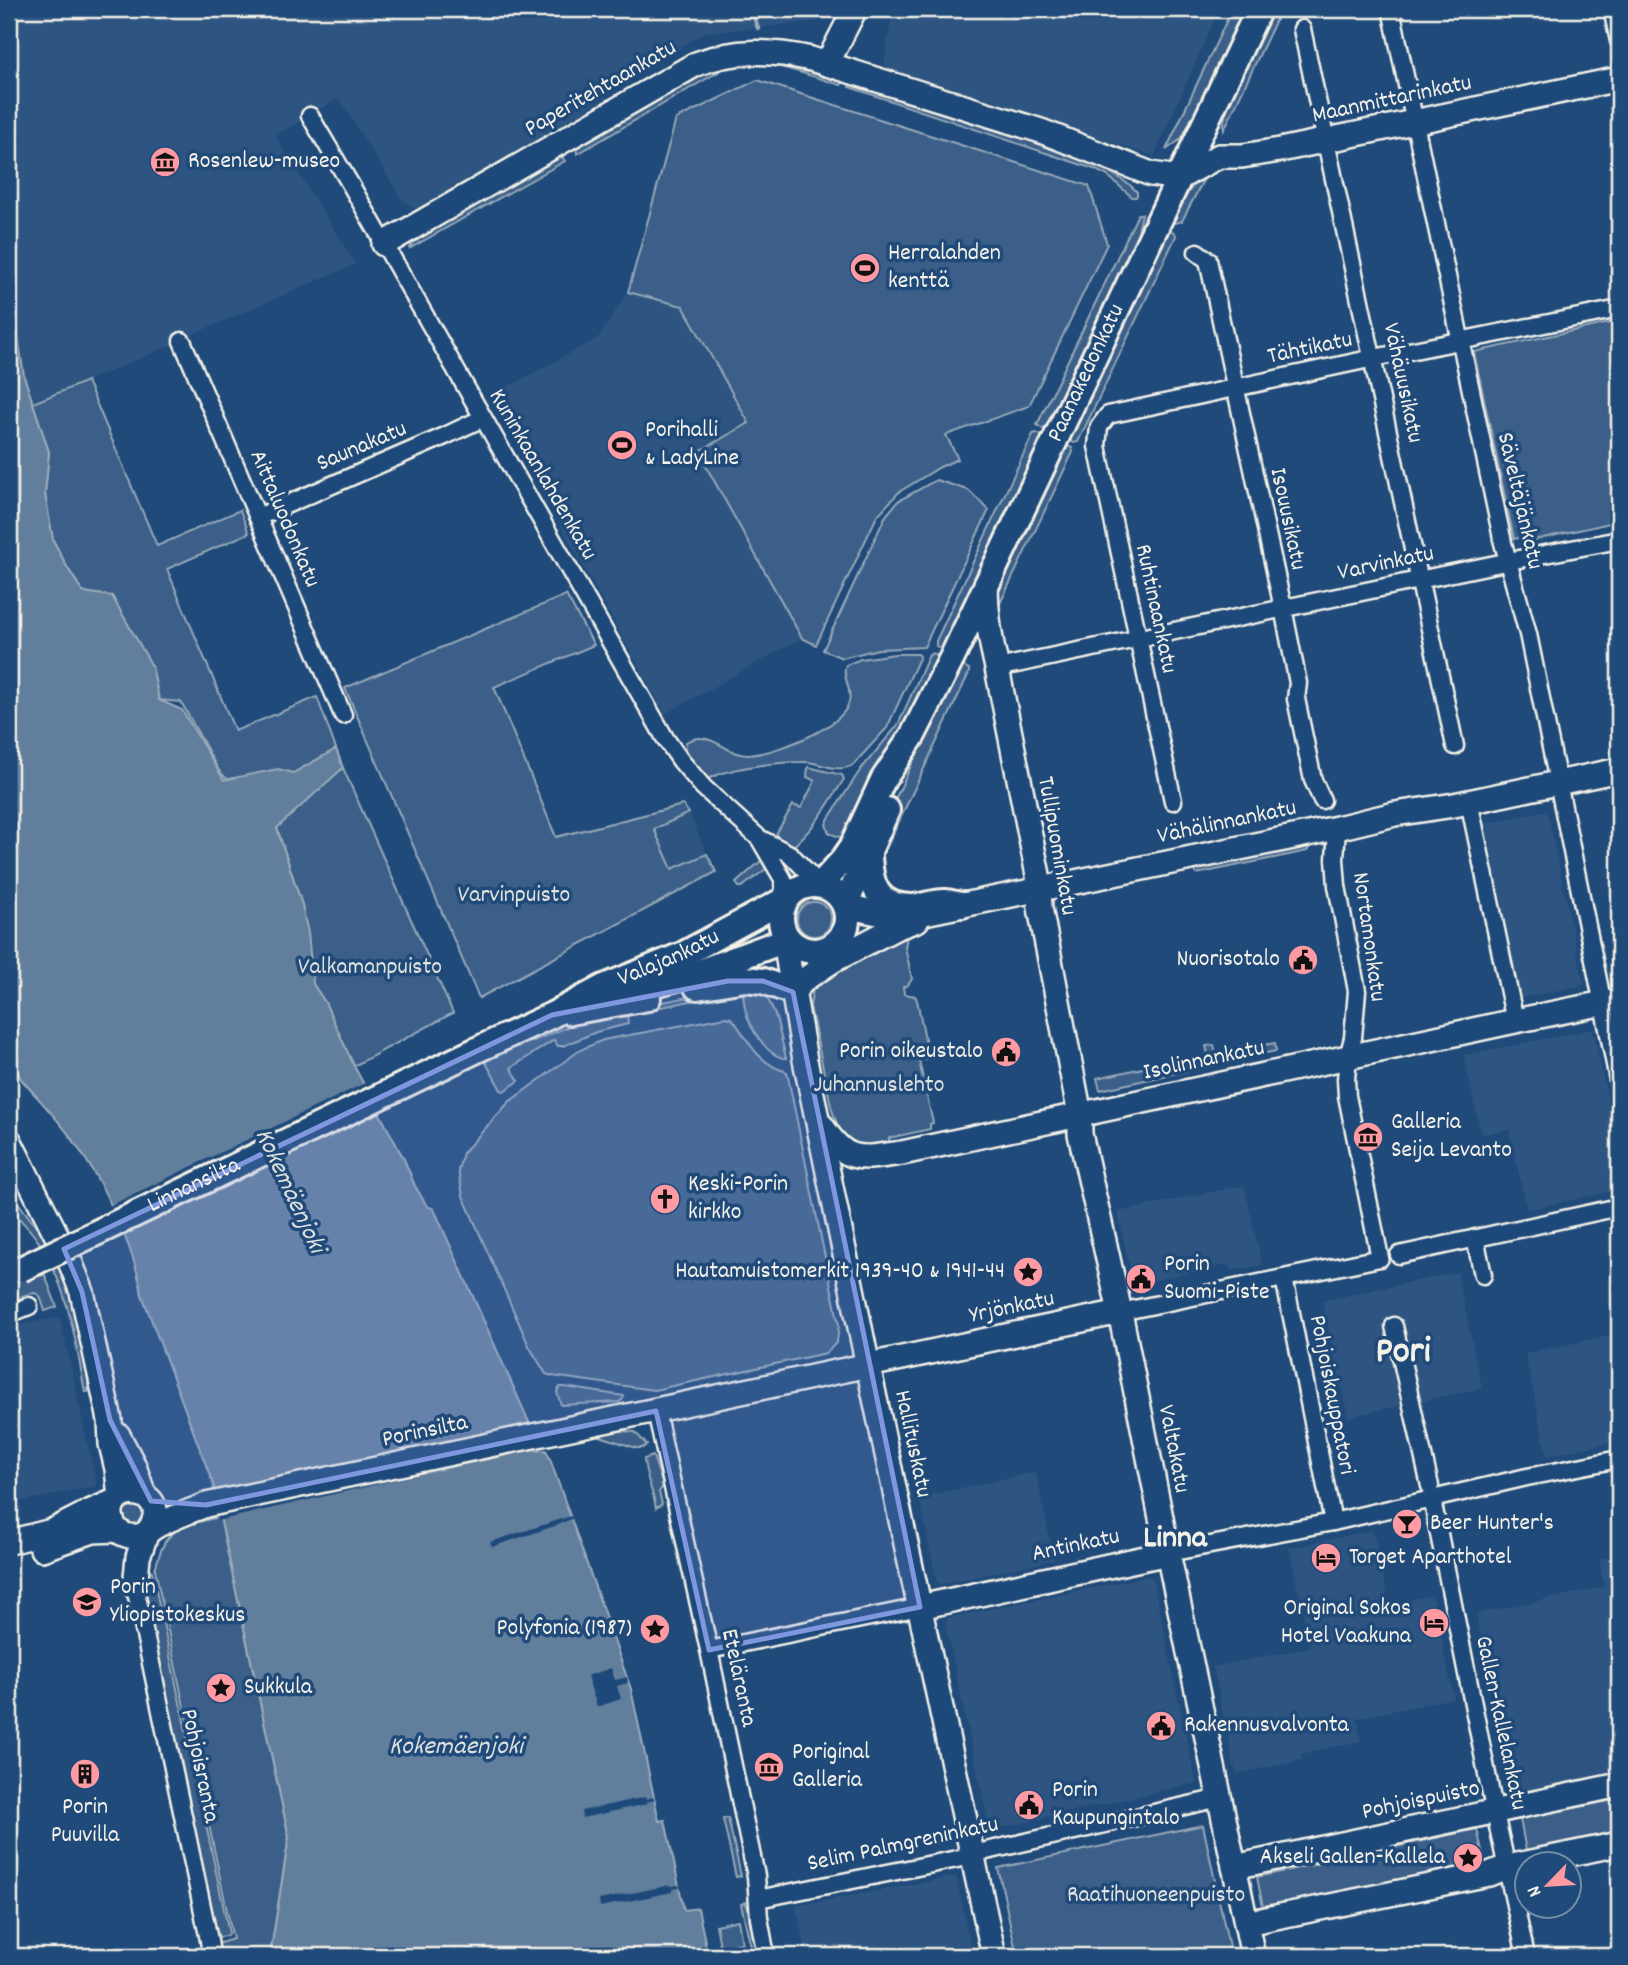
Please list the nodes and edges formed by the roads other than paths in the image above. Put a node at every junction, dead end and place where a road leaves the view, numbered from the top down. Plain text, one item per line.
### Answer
1 (855, 9) edge
2 (1259, 9) edge
3 (1391, 9) edge
4 (1612, 9) edge
5 (1302, 29) dead end
6 (1619, 41) edge
7 (827, 64) junction
8 (1619, 79) edge
9 (310, 116) dead end
10 (1415, 121) junction
11 (1326, 141) junction
12 (1180, 177) junction
13 (384, 244) junction
14 (1197, 252) dead end
15 (1619, 309) edge
16 (182, 341) dead end
17 (1460, 341) junction
18 (1374, 359) junction
19 (1236, 389) junction
20 (483, 418) junction
21 (1099, 427) joint
22 (258, 517) junction
23 (1617, 541) edge
24 (1508, 562) junction
25 (1421, 580) junction
26 (986, 585) junction
27 (1283, 608) junction
28 (1139, 638) junction
29 (997, 668) junction
30 (343, 715) dead end
31 (913, 735) junction
32 (1455, 746) dead end
33 (1619, 770) edge
34 (1558, 783) junction
35 (1322, 800) dead end
36 (1173, 801) dead end
37 (1469, 801) junction
38 (1337, 828) junction
39 (759, 838) junction
40 (869, 854) junction
41 (820, 886) junction
42 (1039, 890) junction
43 (784, 900) junction
44 (962, 905) junction
45 (845, 906) junction
46 (789, 941) junction
47 (793, 992) junction
48 (1611, 1002) edge
49 (552, 1015) junction
50 (1515, 1021) junction
51 (483, 1047) joint
52 (1616, 1049) edge
53 (1348, 1057) junction
54 (1619, 1085) edge
55 (1080, 1115) junction
56 (817, 1117) junction
57 (9, 1140) edge
58 (1619, 1207) edge
59 (1475, 1238) junction
60 (1398, 1255) dead end
61 (1380, 1258) joint
62 (13, 1273) edge
63 (1483, 1275) dead end
64 (1284, 1278) junction
65 (29, 1306) dead end
66 (1120, 1312) junction
67 (9, 1314) edge
68 (1394, 1326) dead end
69 (869, 1366) junction
70 (656, 1411) junction
71 (110, 1420) junction
72 (1619, 1459) edge
73 (1431, 1493) junction
74 (148, 1498) junction
75 (117, 1499) junction
76 (205, 1505) junction
77 (1333, 1522) junction
78 (119, 1531) junction
79 (148, 1531) junction
80 (9, 1542) edge
81 (1168, 1553) junction
82 (9, 1557) edge
83 (135, 1587) junction
84 (920, 1606) junction
85 (709, 1650) junction
86 (1619, 1785) edge
87 (1220, 1798) junction
88 (1495, 1812) junction
89 (1619, 1844) edge
90 (973, 1854) junction
91 (1234, 1867) junction
92 (1507, 1867) junction
93 (758, 1899) junction
94 (1246, 1923) junction
95 (209, 1956) edge
96 (766, 1956) edge
97 (994, 1956) edge
98 (1253, 1956) edge
99 (1526, 1956) edge

1 - 7 street
2 - 12 main road, Paanakedonkatu
3 - 10 street, Säveltäjänkatu
4 - 6 street
5 - 11 street, Vähäuusikatu
7 - 12 street, Paperitehtaankatu
7 - 13 street, Paperitehtaankatu
8 - 10 street, Maanmittarinkatu
9 - 13 street, Kuninkaanlahdenkatu
10 - 11 street, Maanmittarinkatu
10 - 17 street, Säveltäjänkatu
11 - 12 street, Maanmittarinkatu
11 - 18 street, Vähäuusikatu
12 - 26 main road, Paanakedonkatu
13 - 20 street, Kuninkaanlahdenkatu
14 - 19 street, Isouusikatu
15 - 17 street, Tähtikatu
16 - 22 street, Aittaluodonkatu
17 - 18 street, Tähtikatu
17 - 24 street, Säveltäjänkatu
18 - 19 street, Tähtikatu
18 - 25 street, Vähäuusikatu
19 - 21 street, Tähtikatu
19 - 27 street, Isouusikatu
20 - 22 street, Saunakatu
20 - 39 street, Kuninkaanlahdenkatu
21 - 28 street, Ruhtinaankatu
22 - 30 street, Aittaluodonkatu
23 - 24 street, Varvinkatu
24 - 25 street, Varvinkatu
24 - 34 street, Säveltäjänkatu
25 - 27 street, Varvinkatu
25 - 32 street, Vähäuusikatu
26 - 29 street, Tullipuominkatu
26 - 31 main road, Paanakedonkatu
27 - 28 street, Varvinkatu
27 - 35 street, Isouusikatu
28 - 29 street, Varvinkatu
28 - 36 street, Ruhtinaankatu
29 - 42 street, Tullipuominkatu
31 - 40 main road, Paanakedonkatu
31 - 41 main road, Paanakedonkatu
33 - 34 street, Vähälinnankatu
34 - 37 street, Vähälinnankatu
34 - 48 street, Säveltäjänkatu
37 - 38 street, Vähälinnankatu
37 - 50 street
38 - 42 street, Vähälinnankatu
38 - 53 street, Nortamonkatu
39 - 41 street, Kuninkaanlahdenkatu
39 - 43 street, Kuninkaanlahdenkatu
40 - 44 main road
40 - 45 main road, Paanakedonkatu
41 - 43 main road
41 - 45 main road
42 - 44 street, Vähälinnankatu
42 - 55 street, Tullipuominkatu
43 - 46 main road
43 - 49 main road, Valajankatu
44 - 45 street, Vähälinnankatu
44 - 47 street
45 - 46 main road
46 - 47 street, Hallituskatu
46 - 49 main road, Valajankatu
47 - 49 main road
47 - 56 street, Hallituskatu
48 - 50 street, Isolinnankatu
48 - 52 street, Säveltäjänkatu
49 - 51 main road, Valajankatu
50 - 53 street, Isolinnankatu
51 - 62 main road, Linnansilta, bridge
52 - 54 street, Säveltäjänkatu
53 - 55 street, Isolinnankatu
53 - 61 street, Nortamonkatu
55 - 56 street, Isolinnankatu
55 - 66 street, Valtakatu
56 - 69 street, Hallituskatu
57 - 71 street
58 - 59 street
59 - 60 street
59 - 63 street
61 - 64 street, Yrjönkatu
64 - 66 street, Yrjönkatu
64 - 77 street, Pohjoiskauppatori
65 - 67 street
66 - 69 street, Yrjönkatu
66 - 81 street, Valtakatu
68 - 73 street, Gallen-Kallelankatu
69 - 70 street, Yrjönkatu
69 - 84 street, Hallituskatu
70 - 76 street, Porinsilta
70 - 85 street, Eteläranta
71 - 74 street
71 - 75 street
72 - 73 street, Antinkatu
73 - 77 street, Antinkatu
73 - 88 street, Gallen-Kallelankatu
74 - 75 street
74 - 76 street, Porinsilta
74 - 79 street
75 - 78 street
75 - 80 street
76 - 79 street, Porinsilta
77 - 81 street, Antinkatu
78 - 79 street
78 - 82 street
78 - 83 street, Pohjoisranta
79 - 83 street, Pohjoisranta
81 - 84 street, Antinkatu
81 - 87 street, Valtakatu
83 - 95 street, Pohjoisranta
84 - 85 street, Antinkatu
84 - 90 street, Hallituskatu
85 - 93 street, Eteläranta
86 - 88 street, Pohjoispuisto
87 - 90 street, Selim Palmgreninkatu
87 - 91 street, Valtakatu
88 - 91 street, Pohjoispuisto
88 - 92 street, Gallen-Kallelankatu
89 - 92 street
90 - 93 street, Selim Palmgreninkatu
90 - 97 street, Hallituskatu
91 - 94 street, Valtakatu
92 - 94 street
92 - 99 street, Gallen-Kallelankatu
93 - 96 street, Eteläranta
94 - 98 street, Valtakatu

